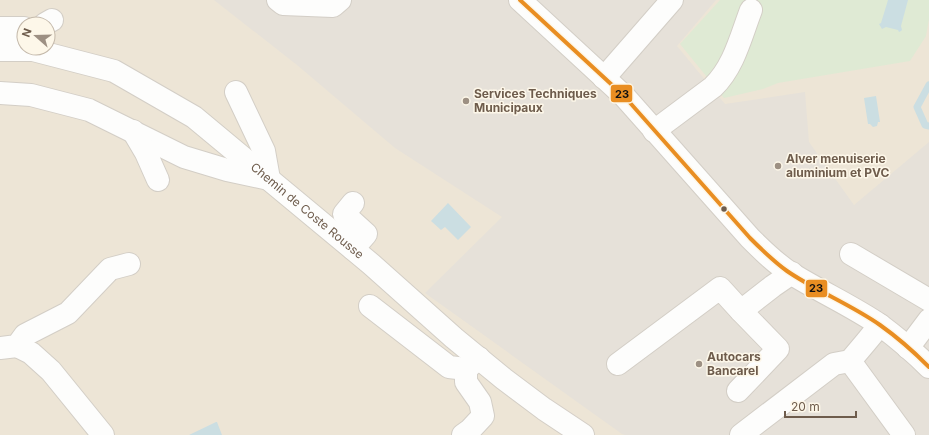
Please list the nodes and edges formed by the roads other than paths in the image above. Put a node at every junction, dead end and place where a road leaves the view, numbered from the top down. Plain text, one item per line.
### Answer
1 (278, 0) edge
2 (340, 0) edge
3 (520, 0) edge
4 (672, 0) edge
5 (751, 10) dead end
6 (0, 28) edge
7 (16, 28) edge
8 (0, 50) edge
9 (604, 78) junction
10 (0, 92) edge
11 (236, 92) dead end
12 (132, 131) junction
13 (654, 131) junction
14 (269, 178) junction
15 (158, 180) dead end
16 (353, 203) dead end
17 (353, 249) junction
18 (851, 254) dead end
19 (129, 264) dead end
20 (792, 273) junction
21 (929, 300) edge
22 (370, 306) dead end
23 (741, 311) junction
24 (929, 320) edge
25 (880, 325) junction
26 (8, 347) edge
27 (908, 348) junction
28 (850, 361) junction
29 (472, 364) junction
30 (618, 364) dead end
31 (929, 367) edge
32 (738, 391) dead end
33 (103, 435) edge
34 (463, 435) edge
35 (583, 435) edge
36 (741, 435) edge
37 (904, 435) edge

1 - 2 street
3 - 9 street
4 - 9 street
5 - 13 street
6 - 7 street
8 - 14 street, Chemin de Coste Rousse
9 - 13 street
10 - 12 street
11 - 14 street
12 - 14 street
12 - 15 street
13 - 20 street
14 - 17 street, Chemin de Coste Rousse
16 - 17 street
17 - 29 street, Chemin de Coste Rousse
18 - 21 street
19 - 26 street
20 - 23 street
20 - 25 street
22 - 29 street
23 - 30 street
23 - 32 street
24 - 27 street
25 - 27 street
25 - 28 street
26 - 33 street
27 - 31 street
28 - 36 street
28 - 37 street
29 - 34 street
29 - 35 street, Chemin de Coste Rousse

